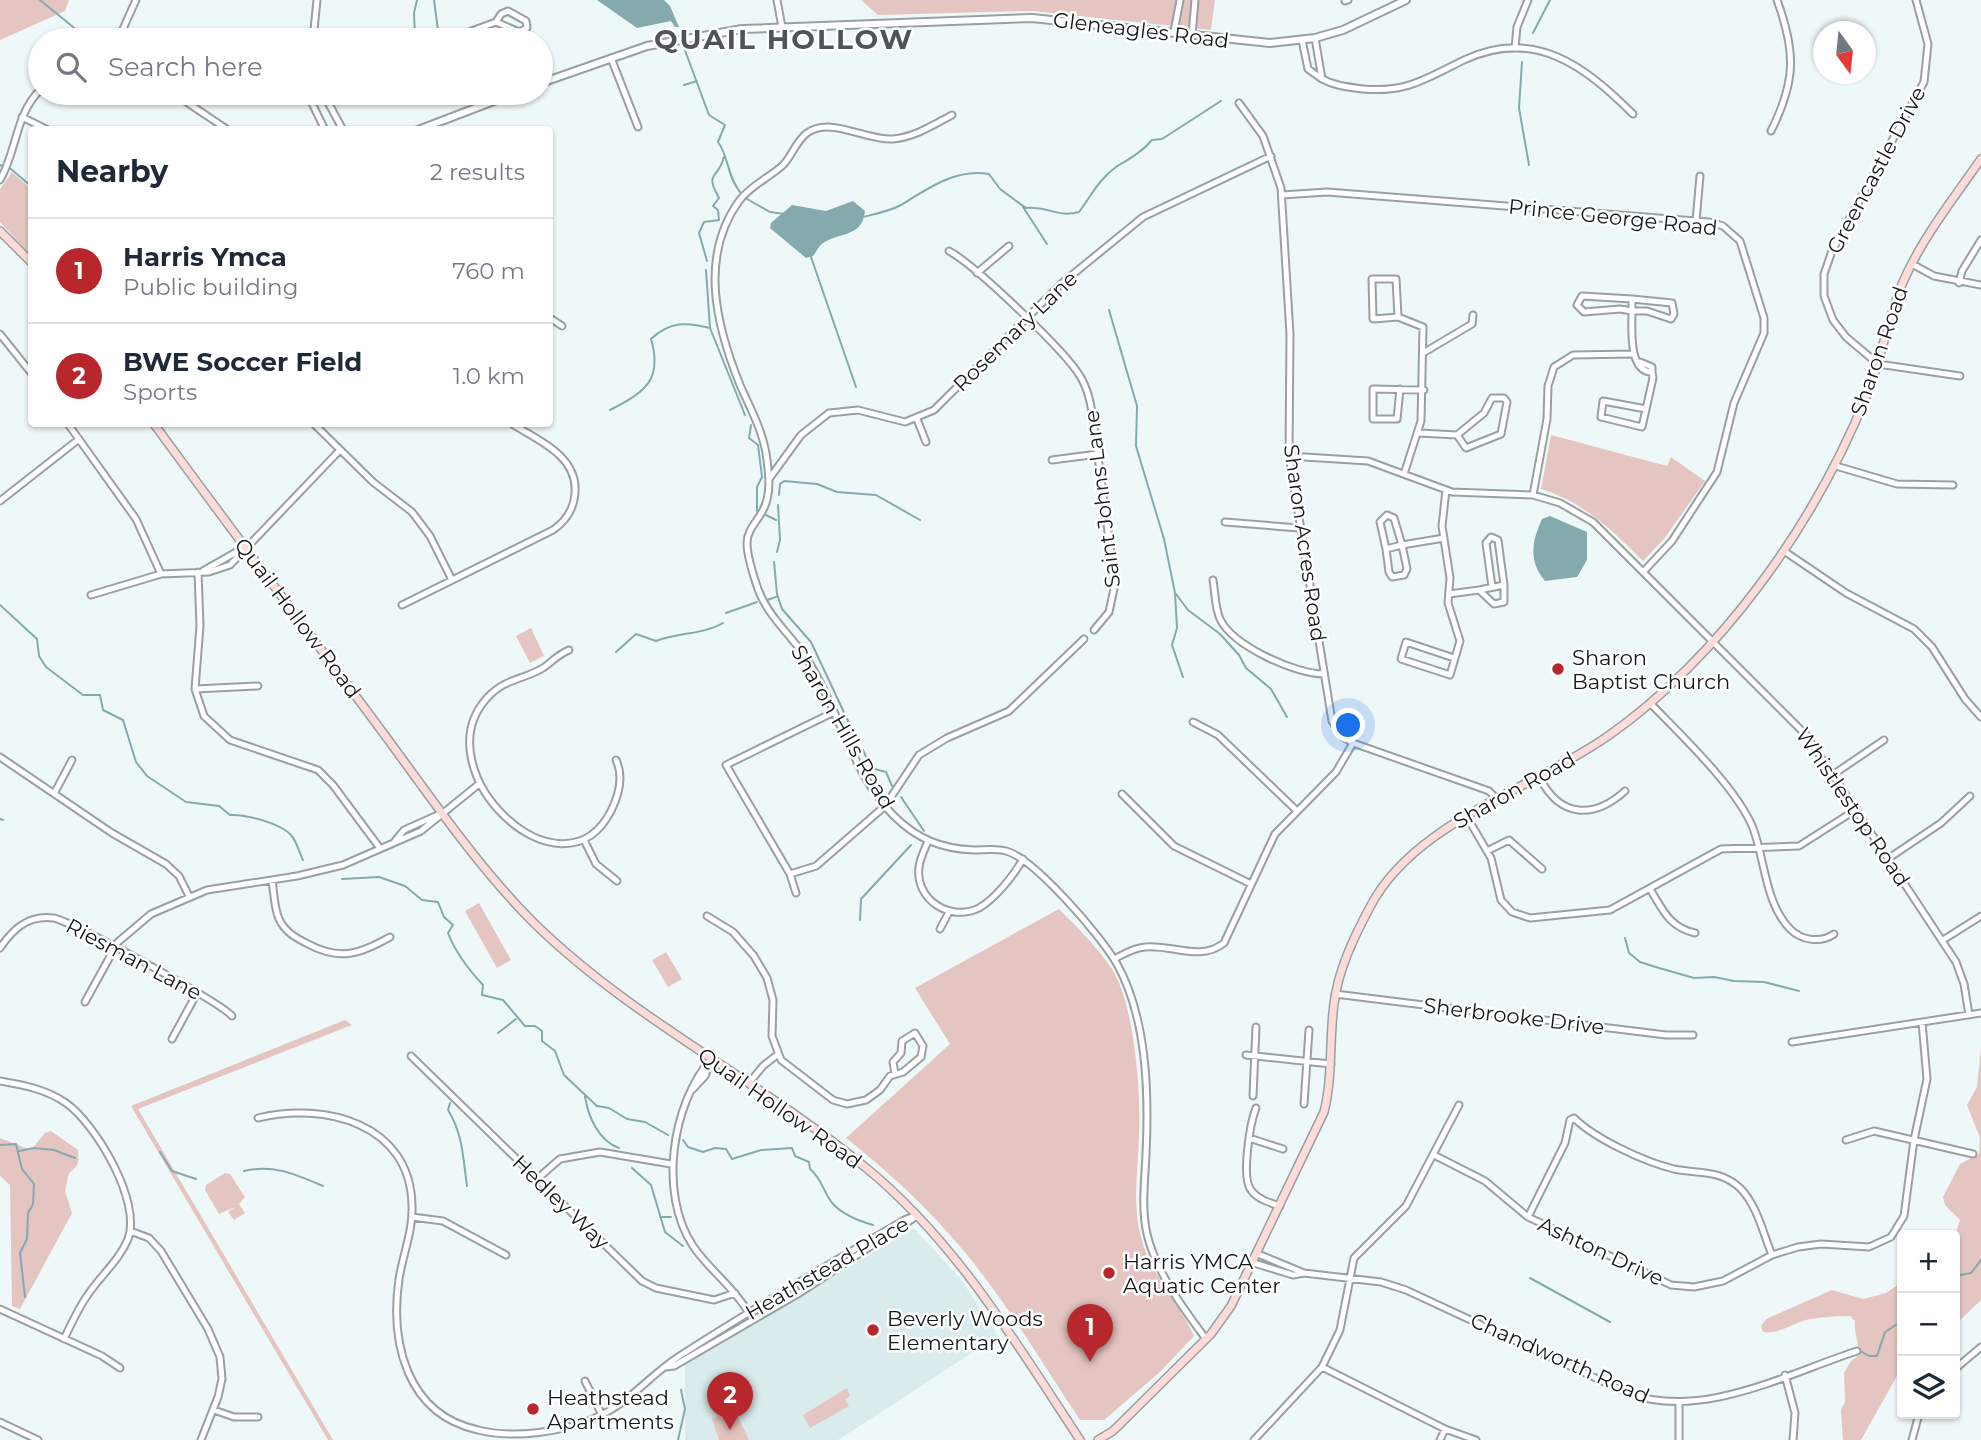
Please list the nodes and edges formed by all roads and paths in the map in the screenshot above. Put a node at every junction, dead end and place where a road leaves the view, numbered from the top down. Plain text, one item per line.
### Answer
1 (136, 0) edge
2 (317, 0) edge
3 (777, 0) edge
4 (1180, 0) edge
5 (1195, 0) edge
6 (1406, 0) edge
7 (1528, 0) edge
8 (1777, 0) edge
9 (1916, 0) edge
10 (496, 22) junction
11 (782, 27) junction
12 (123, 28) edge
13 (314, 28) edge
14 (480, 28) edge
15 (510, 28) edge
16 (527, 28) edge
17 (1174, 32) junction
18 (1192, 35) junction
19 (1315, 37) junction
20 (1302, 40) junction
21 (1515, 48) junction
22 (611, 58) junction
23 (553, 79) edge
24 (1322, 79) junction
25 (1239, 103) dead end
26 (30, 105) edge
27 (191, 105) edge
28 (313, 105) edge
29 (329, 105) edge
30 (483, 105) edge
31 (952, 114) dead end
32 (1633, 114) dead end
33 (22, 117) junction
34 (40, 126) edge
35 (222, 126) edge
36 (323, 126) edge
37 (341, 126) edge
38 (428, 126) edge
39 (638, 127) dead end
40 (1771, 131) dead end
41 (1271, 156) junction
42 (1980, 159) edge
43 (1700, 176) dead end
44 (0, 180) edge
45 (1282, 195) junction
46 (1696, 221) junction
47 (0, 231) edge
48 (1981, 240) edge
49 (1009, 246) dead end
50 (950, 251) dead end
51 (28, 259) edge
52 (1912, 264) junction
53 (977, 273) junction
54 (1959, 283) junction
55 (1981, 285) edge
56 (1632, 299) junction
57 (1632, 311) junction
58 (1473, 315) dead end
59 (1398, 317) junction
60 (1026, 319) junction
61 (553, 320) edge
62 (562, 326) dead end
63 (0, 334) edge
64 (1423, 353) junction
65 (1632, 354) junction
66 (1878, 363) junction
67 (28, 369) edge
68 (1960, 376) dead end
69 (1399, 389) junction
70 (1424, 390) junction
71 (1646, 409) junction
72 (918, 419) junction
73 (70, 427) edge
74 (156, 427) edge
75 (317, 427) edge
76 (517, 427) edge
77 (1419, 433) junction
78 (1457, 435) junction
79 (79, 439) junction
80 (926, 443) dead end
81 (340, 450) junction
82 (1098, 454) junction
83 (1289, 456) junction
84 (1052, 460) dead end
85 (1836, 466) junction
86 (1405, 474) junction
87 (769, 479) junction
88 (1953, 485) dead end
89 (1446, 490) junction
90 (1533, 495) junction
91 (0, 501) edge
92 (1225, 522) dead end
93 (1299, 528) junction
94 (1444, 538) junction
95 (1402, 545) junction
96 (244, 547) junction
97 (1386, 549) junction
98 (1784, 551) junction
99 (200, 571) junction
100 (1644, 571) junction
101 (161, 573) junction
102 (453, 580) junction
103 (1213, 580) dead end
104 (1504, 585) junction
105 (1492, 587) junction
106 (1479, 590) junction
107 (1449, 594) junction
108 (91, 595) dead end
109 (402, 606) dead end
110 (1094, 630) dead end
111 (1084, 639) dead end
112 (1713, 640) junction
113 (569, 650) dead end
114 (1454, 658) junction
115 (1324, 674) junction
116 (258, 686) dead end
117 (195, 689) junction
118 (1650, 703) junction
119 (834, 712) junction
120 (1981, 718) edge
121 (1193, 722) dead end
122 (1884, 740) dead end
123 (1353, 743) junction
124 (0, 757) edge
125 (72, 760) dead end
126 (616, 760) dead end
127 (1834, 774) junction
128 (1540, 778) junction
129 (479, 784) junction
130 (1625, 791) dead end
131 (55, 792) junction
132 (1122, 794) dead end
133 (1970, 796) dead end
134 (1498, 800) junction
135 (885, 806) junction
136 (1857, 809) junction
137 (1296, 810) junction
138 (442, 813) junction
139 (1467, 817) junction
140 (584, 840) junction
141 (929, 841) junction
142 (379, 847) junction
143 (1757, 847) junction
144 (1487, 851) junction
145 (1889, 858) junction
146 (1023, 859) junction
147 (1542, 869) dead end
148 (790, 874) junction
149 (272, 880) junction
150 (617, 881) dead end
151 (1251, 884) junction
152 (1650, 888) junction
153 (796, 893) dead end
154 (189, 896) junction
155 (949, 912) junction
156 (706, 916) dead end
157 (1981, 916) edge
158 (940, 929) dead end
159 (1695, 933) dead end
160 (1835, 934) dead end
161 (390, 937) dead end
162 (1943, 940) junction
163 (0, 948) edge
164 (115, 948) junction
165 (1114, 959) junction
166 (197, 993) junction
167 (1335, 994) junction
168 (85, 1002) dead end
169 (1981, 1013) edge
170 (1969, 1015) junction
171 (232, 1016) dead end
172 (1922, 1022) junction
173 (1256, 1027) dead end
174 (1308, 1030) dead end
175 (1693, 1035) dead end
176 (172, 1039) dead end
177 (1792, 1042) dead end
178 (777, 1055) junction
179 (1246, 1055) dead end
180 (411, 1056) dead end
181 (1254, 1056) junction
182 (711, 1059) junction
183 (1306, 1063) junction
184 (1331, 1064) junction
185 (895, 1074) junction
186 (0, 1081) edge
187 (749, 1083) junction
188 (1253, 1096) dead end
189 (1304, 1104) dead end
190 (1459, 1105) dead end
191 (1256, 1108) dead end
192 (258, 1118) dead end
193 (1249, 1138) junction
194 (1846, 1140) dead end
195 (1914, 1140) junction
196 (1283, 1149) dead end
197 (1973, 1154) dead end
198 (1434, 1155) junction
199 (671, 1164) junction
200 (537, 1179) junction
201 (1280, 1206) junction
202 (917, 1215) junction
203 (412, 1217) junction
204 (1528, 1217) junction
205 (130, 1231) junction
206 (1258, 1254) junction
207 (506, 1255) dead end
208 (1772, 1255) junction
209 (1254, 1262) junction
210 (1304, 1273) junction
211 (1349, 1278) junction
212 (735, 1293) junction
213 (0, 1309) edge
214 (748, 1312) junction
215 (64, 1339) junction
216 (1206, 1339) junction
217 (1981, 1347) edge
218 (1857, 1351) dead end
219 (1960, 1364) edge
220 (666, 1367) junction
221 (1322, 1367) junction
222 (120, 1368) dead end
223 (1785, 1375) junction
224 (585, 1381) dead end
225 (1679, 1404) junction
226 (214, 1410) junction
227 (602, 1415) junction
228 (258, 1417) dead end
229 (1918, 1419) edge
230 (0, 1422) edge
231 (1445, 1429) junction
232 (38, 1440) edge
233 (201, 1440) edge
234 (1080, 1440) edge
235 (1098, 1440) edge
236 (1254, 1440) edge
237 (1440, 1440) edge
238 (1476, 1440) edge
239 (1679, 1440) edge
240 (1793, 1440) edge
241 (1912, 1440) edge

1 - 12 street
2 - 13 street
3 - 11 street
4 - 17 street
5 - 18 street
6 - 19 street, Gleneagles Road
7 - 21 street
8 - 40 street
9 - 66 street, Greencastle Drive
10 - 14 street
10 - 15 street
10 - 16 street
11 - 17 street, Gleneagles Road
11 - 22 street, Gleneagles Road
17 - 18 street, Gleneagles Road
18 - 20 street, Gleneagles Road
19 - 20 street, Gleneagles Road
19 - 24 street
20 - 24 street
21 - 24 street
21 - 32 street
22 - 23 street, Gleneagles Road
22 - 39 street
25 - 41 street, Sharon Acres Road
26 - 33 street
27 - 35 street
28 - 36 street
29 - 37 street
30 - 38 street
31 - 87 street, Sharon Hills Road
33 - 34 street
33 - 44 street
41 - 45 street, Sharon Acres Road
41 - 60 street, Rosemary Lane
42 - 52 main road, Sharon Road
43 - 46 street
45 - 46 street, Prince George Road
45 - 83 street, Sharon Acres Road
46 - 100 street, Prince George Road
47 - 51 main road
48 - 54 street
49 - 53 street
50 - 53 street, Saint Johns Lane
52 - 54 street
52 - 66 main road, Sharon Road
53 - 60 street, Saint Johns Lane
54 - 55 street
56 - 57 street
56 - 57 street
56 - 57 street
57 - 65 street
58 - 64 street
59 - 59 street
59 - 64 street
60 - 72 street, Rosemary Lane
60 - 82 street, Saint Johns Lane
61 - 62 street
63 - 67 street
64 - 70 street
65 - 71 street
65 - 90 street
66 - 68 street
66 - 85 main road, Sharon Road
69 - 69 street
69 - 70 street
70 - 77 street
71 - 71 street
72 - 80 street
72 - 87 street
73 - 79 street
74 - 96 main road, Quail Hollow Road
75 - 81 street
76 - 102 street
77 - 78 street
77 - 86 street
78 - 78 street
79 - 91 street
79 - 101 street
81 - 96 street
81 - 102 street
82 - 84 street
82 - 110 street, Saint Johns Lane
83 - 86 street, Whistlestop Road
83 - 93 street, Sharon Acres Road
85 - 88 street
85 - 98 main road, Sharon Road
86 - 89 street, Whistlestop Road
87 - 119 street, Sharon Hills Road
89 - 90 street, Whistlestop Road
89 - 94 street
90 - 100 street, Whistlestop Road
92 - 93 street
93 - 115 street, Sharon Acres Road
94 - 95 street
94 - 107 street
95 - 97 street
95 - 97 street
95 - 97 street
96 - 99 street
96 - 138 main road, Quail Hollow Road
98 - 112 main road, Sharon Road
98 - 120 street
99 - 101 street
99 - 117 street
100 - 112 street, Whistlestop Road
101 - 108 street
102 - 109 street
103 - 115 street
104 - 105 street
104 - 105 street
104 - 106 street
105 - 106 street
106 - 107 street
107 - 114 street
111 - 135 street
112 - 118 main road, Sharon Road
112 - 127 street, Whistlestop Road
113 - 129 street
114 - 114 street
115 - 123 street, Sharon Acres Road
116 - 117 street
117 - 142 street
118 - 128 main road, Sharon Road
118 - 143 street
119 - 135 street, Sharon Hills Road
119 - 148 street
121 - 137 street
122 - 127 street
123 - 134 street
123 - 137 street
124 - 131 street
125 - 131 street
126 - 140 street
127 - 136 street, Whistlestop Road
128 - 130 street
128 - 134 main road, Sharon Road
129 - 138 street
129 - 140 street
131 - 154 street
132 - 151 street
133 - 145 street
134 - 139 main road, Sharon Road
135 - 141 street, Sharon Hills Road
135 - 148 street
136 - 143 street
136 - 145 street, Whistlestop Road
137 - 151 street
138 - 142 street
138 - 182 main road, Quail Hollow Road
139 - 144 street
139 - 167 main road, Sharon Road
140 - 150 street
141 - 146 street, Sharon Hills Road
141 - 155 street
142 - 149 street
143 - 152 street
143 - 160 street
144 - 147 street
144 - 152 street
145 - 162 street, Whistlestop Road
146 - 155 street
146 - 165 street, Sharon Hills Road
148 - 153 street
149 - 154 street
149 - 161 street
151 - 165 street
152 - 159 street
154 - 164 street
155 - 158 street
156 - 178 street
157 - 162 street
162 - 170 street, Whistlestop Road
163 - 164 street, Riesman Lane
164 - 166 street, Riesman Lane
164 - 168 street
165 - 216 street, Sharon Hills Road
166 - 171 street, Riesman Lane
166 - 176 street
167 - 175 street, Sherbrooke Drive
167 - 184 main road, Sharon Road
169 - 170 street
170 - 172 street
172 - 177 street
172 - 195 street, Ashton Drive
173 - 181 street
174 - 183 street
178 - 185 street
178 - 187 street
179 - 181 street
180 - 200 street, Hedley Way
181 - 183 street
181 - 188 street
182 - 187 main road, Quail Hollow Road
182 - 199 street
183 - 184 street
183 - 189 street
184 - 201 main road, Sharon Road
185 - 185 street
186 - 205 street
187 - 202 main road, Quail Hollow Road
190 - 198 street
191 - 193 street
192 - 203 street, Heathstead Place
193 - 196 street
193 - 201 street
194 - 195 street
195 - 197 street
195 - 208 street, Ashton Drive
198 - 204 street, Ashton Drive
198 - 211 street
199 - 200 street
199 - 212 street
200 - 212 street, Hedley Way
201 - 206 main road, Sharon Road
202 - 214 street, Heathstead Place
202 - 220 street, Heathstead Place
202 - 234 main road, Quail Hollow Road
203 - 207 street
203 - 227 street, Heathstead Place
204 - 208 street, Ashton Drive
204 - 208 street
205 - 215 street
205 - 226 street
206 - 209 main road, Sharon Road
206 - 210 street, Chandworth Road
209 - 210 street, Chandworth Road
209 - 216 main road, Sharon Road
210 - 211 street, Chandworth Road
211 - 221 street
211 - 225 street, Chandworth Road
212 - 214 street
213 - 215 street
214 - 220 street, Heathstead Place
215 - 222 street
216 - 235 main road, Sharon Road
217 - 219 street
218 - 223 street, Chandworth Road
220 - 227 street, Heathstead Place
221 - 231 street
221 - 236 street
223 - 225 street, Chandworth Road
223 - 240 street
224 - 227 street
225 - 239 street
226 - 228 street
226 - 233 street
229 - 241 street
230 - 232 street
231 - 237 street
231 - 238 street

